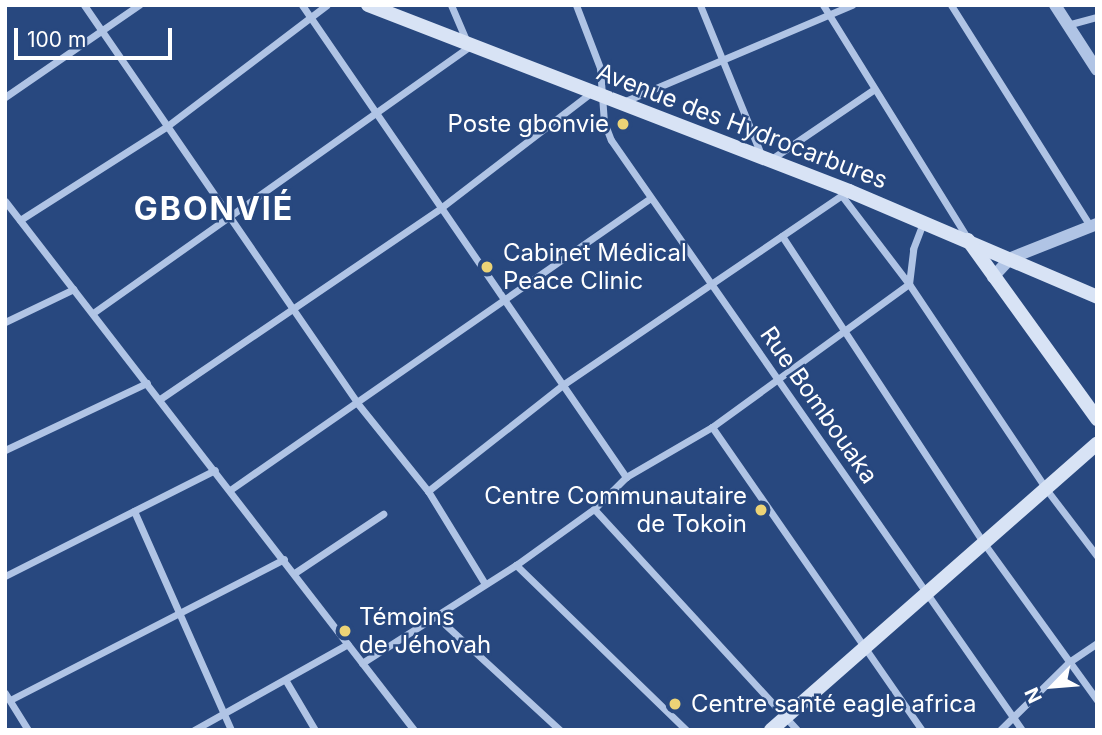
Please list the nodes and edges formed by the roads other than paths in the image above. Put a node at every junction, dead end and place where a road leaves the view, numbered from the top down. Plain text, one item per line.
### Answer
1 (84, 5) edge
2 (139, 5) edge
3 (302, 5) edge
4 (327, 5) edge
5 (368, 5) edge
6 (451, 5) edge
7 (576, 5) edge
8 (700, 5) edge
9 (823, 5) edge
10 (852, 5) edge
11 (951, 5) edge
12 (1055, 5) edge
13 (827, 15) junction
14 (1097, 16) edge
15 (310, 17) junction
16 (1067, 25) junction
17 (103, 33) junction
18 (469, 47) junction
19 (723, 60) junction
20 (1097, 70) edge
21 (873, 90) junction
22 (596, 94) junction
23 (5, 97) edge
24 (620, 103) junction
25 (377, 113) junction
26 (166, 127) junction
27 (766, 158) junction
28 (846, 193) junction
29 (649, 199) junction
30 (5, 201) edge
31 (442, 207) junction
32 (8, 210) edge
33 (232, 218) junction
34 (20, 220) junction
35 (923, 222) junction
36 (1093, 225) edge
37 (782, 236) junction
38 (968, 240) junction
39 (1011, 258) junction
40 (993, 277) junction
41 (909, 284) junction
42 (713, 285) junction
43 (74, 289) junction
44 (1097, 297) edge
45 (504, 298) junction
46 (294, 304) junction
47 (93, 313) junction
48 (5, 322) edge
49 (842, 329) junction
50 (778, 379) junction
51 (147, 383) junction
52 (564, 384) junction
53 (160, 398) junction
54 (358, 404) junction
55 (1097, 419) edge
56 (712, 427) junction
57 (1097, 444) edge
58 (5, 450) edge
59 (215, 470) junction
60 (626, 477) junction
61 (1046, 489) junction
62 (230, 490) junction
63 (428, 491) junction
64 (594, 509) junction
65 (134, 511) junction
66 (383, 514) dead end
67 (983, 542) junction
68 (1097, 556) edge
69 (284, 559) junction
70 (516, 565) junction
71 (296, 572) junction
72 (5, 576) edge
73 (485, 584) junction
74 (927, 593) junction
75 (178, 612) junction
76 (438, 618) junction
77 (1097, 643) edge
78 (348, 644) junction
79 (863, 646) junction
80 (1069, 662) junction
81 (362, 663) junction
82 (286, 681) junction
83 (8, 697) edge
84 (1097, 700) edge
85 (224, 713) junction
86 (785, 718) junction
87 (1014, 718) junction
88 (28, 730) edge
89 (194, 730) edge
90 (231, 730) edge
91 (315, 730) edge
92 (414, 730) edge
93 (560, 730) edge
94 (686, 730) edge
95 (771, 730) edge
96 (797, 730) edge
97 (922, 730) edge
98 (1000, 730) edge
99 (1022, 730) edge

1 - 17 street
2 - 17 street
3 - 15 street
4 - 15 street
5 - 18 main road, Avenue des Hydrocarbures
6 - 18 street
7 - 22 street, Rue Bombouaka
8 - 19 street
9 - 13 street
10 - 13 street
11 - 36 street
12 - 16 street
13 - 19 street
13 - 21 street
14 - 16 street
15 - 25 street
15 - 26 street
16 - 20 street
17 - 23 street
17 - 26 street
18 - 22 main road, Avenue des Hydrocarbures
18 - 25 street
19 - 24 street
19 - 27 street
21 - 27 street
21 - 38 street
22 - 24 main road, Avenue des Hydrocarbures
22 - 29 street, Rue Bombouaka
22 - 31 street
24 - 27 main road, Avenue des Hydrocarbures
25 - 31 street
25 - 33 street
26 - 33 street
26 - 34 street
27 - 28 main road, Avenue des Hydrocarbures
28 - 35 main road, Avenue des Hydrocarbures
28 - 37 street
28 - 41 street
29 - 42 street, Rue Bombouaka
29 - 45 street
30 - 32 street
31 - 45 street
31 - 46 street
32 - 34 street
33 - 46 street
33 - 47 street
34 - 43 street
35 - 38 main road, Avenue des Hydrocarbures
35 - 41 street
36 - 39 street
37 - 42 street
37 - 49 street
38 - 39 main road, Avenue des Hydrocarbures
38 - 40 main road
39 - 40 street
39 - 44 main road, Avenue des Hydrocarbures
40 - 55 main road
41 - 49 street
41 - 61 street
42 - 50 street, Rue Bombouaka
42 - 52 street
43 - 47 street
43 - 48 street
45 - 52 street
45 - 54 street
46 - 53 street
46 - 54 street
47 - 51 street
49 - 50 street
49 - 67 street
50 - 56 street
50 - 74 street, Rue Bombouaka
51 - 53 street
51 - 58 street
52 - 60 street
52 - 63 street
53 - 59 street
54 - 62 street
54 - 63 street
56 - 60 street
56 - 79 street
57 - 61 main road
59 - 62 street
59 - 65 street
60 - 64 street
61 - 67 main road
61 - 68 street
62 - 69 street
63 - 73 street
64 - 70 street
64 - 86 street
65 - 72 street
65 - 75 street
66 - 71 street
67 - 74 main road
67 - 80 street
69 - 71 street
69 - 75 street
70 - 73 street
70 - 94 street
71 - 78 street
73 - 76 street
74 - 79 main road
74 - 87 street, Rue Bombouaka
75 - 83 street
75 - 85 street
76 - 81 street
76 - 93 street
77 - 80 street
78 - 81 street
78 - 82 street
79 - 86 main road
79 - 97 street
80 - 84 street
80 - 87 street
81 - 92 street
82 - 85 street
82 - 91 street
83 - 88 street
85 - 89 street
85 - 90 street
86 - 95 main road
86 - 96 street
87 - 98 street
87 - 99 street, Rue Bombouaka

